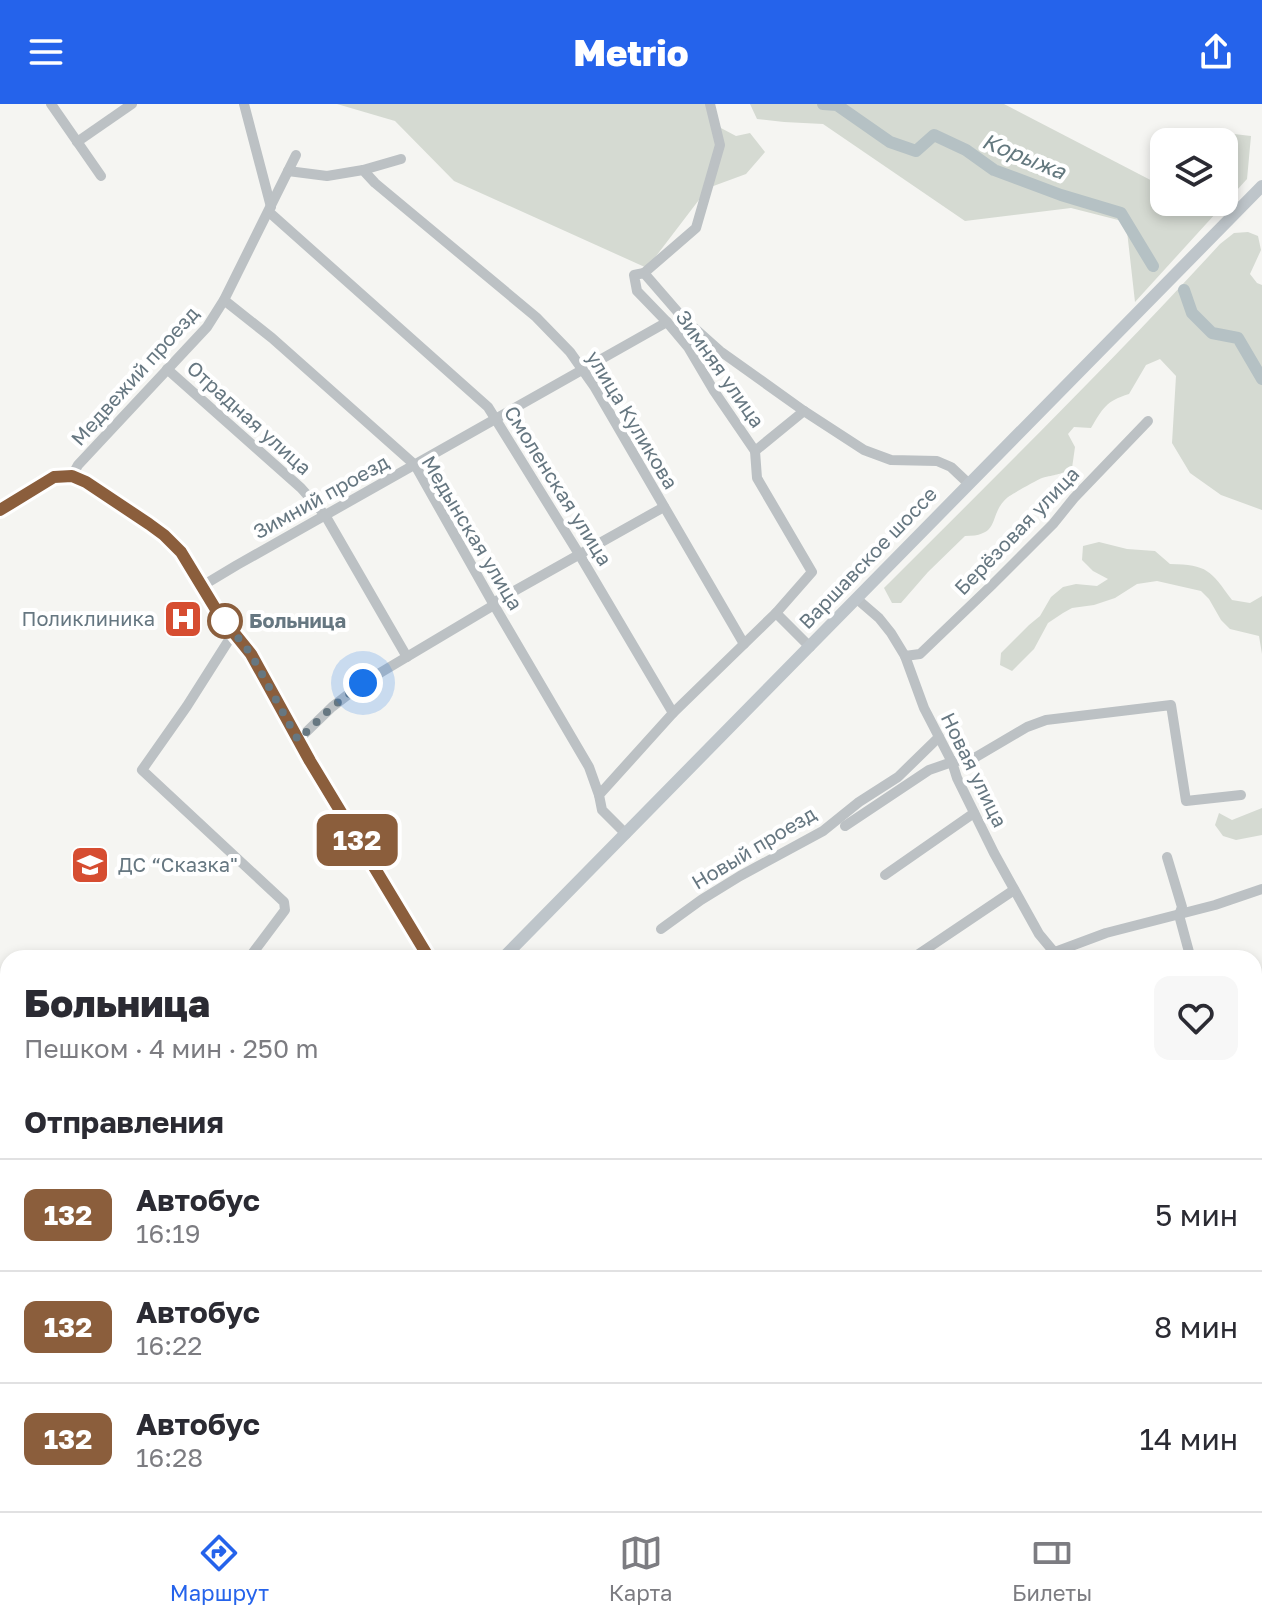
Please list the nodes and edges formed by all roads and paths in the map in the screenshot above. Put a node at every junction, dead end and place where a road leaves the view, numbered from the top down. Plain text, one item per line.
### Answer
1 (51, 104) edge
2 (132, 104) edge
3 (244, 104) edge
4 (710, 104) edge
5 (77, 142) junction
6 (296, 155) dead end
7 (401, 159) dead end
8 (363, 170) junction
9 (288, 171) junction
10 (101, 176) dead end
11 (1259, 194) edge
12 (270, 210) junction
13 (639, 274) junction
14 (224, 300) junction
15 (667, 322) junction
16 (705, 338) junction
17 (688, 347) junction
18 (167, 369) junction
19 (582, 369) junction
20 (804, 411) junction
21 (496, 418) junction
22 (1148, 421) dead end
23 (755, 451) junction
24 (415, 465) junction
25 (72, 476) junction
26 (969, 484) junction
27 (664, 507) junction
28 (0, 510) edge
29 (325, 515) junction
30 (579, 554) junction
31 (202, 586) junction
32 (857, 599) junction
33 (494, 605) junction
34 (776, 613) junction
35 (234, 632) junction
36 (744, 644) junction
37 (810, 647) junction
38 (905, 656) junction
39 (407, 657) junction
40 (673, 713) junction
41 (939, 737) junction
42 (298, 740) junction
43 (952, 762) junction
44 (599, 795) junction
45 (1241, 795) dead end
46 (974, 813) junction
47 (845, 826) dead end
48 (626, 834) junction
49 (1167, 857) dead end
50 (885, 875) dead end
51 (1262, 889) edge
52 (1014, 890) junction
53 (1179, 915) junction
54 (661, 929) dead end
55 (255, 950) edge
56 (424, 950) edge
57 (511, 950) edge
58 (925, 950) edge
59 (1053, 950) edge
60 (1071, 950) edge
61 (1188, 950) edge

1 - 5 street
2 - 5 street
3 - 12 street
4 - 13 street
5 - 10 street
6 - 9 street, Медвежий проезд
7 - 8 street
8 - 9 street
8 - 19 street, улица Куликова
9 - 12 street, Медвежий проезд
11 - 26 main road, Варшавское шоссе
12 - 14 street, Медвежий проезд
12 - 21 street, Смоленская улица
13 - 15 street, Зимняя улица
13 - 16 street
14 - 18 street, Медвежий проезд
14 - 24 street, Медынская улица
15 - 17 street, Зимняя улица
15 - 19 street, Зимний проезд
16 - 17 street
16 - 20 street
17 - 23 street, Зимняя улица
18 - 25 street, Медвежий проезд
18 - 29 street, Отрадная улица
19 - 21 street, Зимний проезд
19 - 27 street, улица Куликова
20 - 23 street
20 - 26 street
21 - 24 street, Зимний проезд
21 - 30 street, Смоленская улица
22 - 38 street, Берёзовая улица
23 - 34 street, Зимняя улица
24 - 29 street, Зимний проезд
24 - 33 street, Медынская улица
25 - 28 street
25 - 31 street
26 - 32 main road, Варшавское шоссе
27 - 30 street
27 - 36 street, улица Куликова
29 - 31 street, Зимний проезд
29 - 39 street, Отрадная улица
30 - 33 street
30 - 40 street, Смоленская улица
31 - 35 street
32 - 37 main road, Варшавское шоссе
32 - 38 street, Новая улица
33 - 39 street
33 - 44 street, Медынская улица
34 - 36 street
34 - 37 street
35 - 42 street
35 - 55 street
36 - 40 street
37 - 48 main road, Варшавское шоссе
38 - 41 street, Новая улица
39 - 42 street
40 - 44 street
41 - 43 street, Новая улица
41 - 54 street, Новый проезд
42 - 56 street
43 - 45 street
43 - 46 street, Новая улица
43 - 47 street
44 - 48 street, Медынская улица
46 - 50 street
46 - 52 street, Новая улица
48 - 57 main road, Варшавское шоссе
49 - 53 street
51 - 53 street
52 - 58 street
52 - 59 street, Новая улица
53 - 60 street
53 - 61 street

